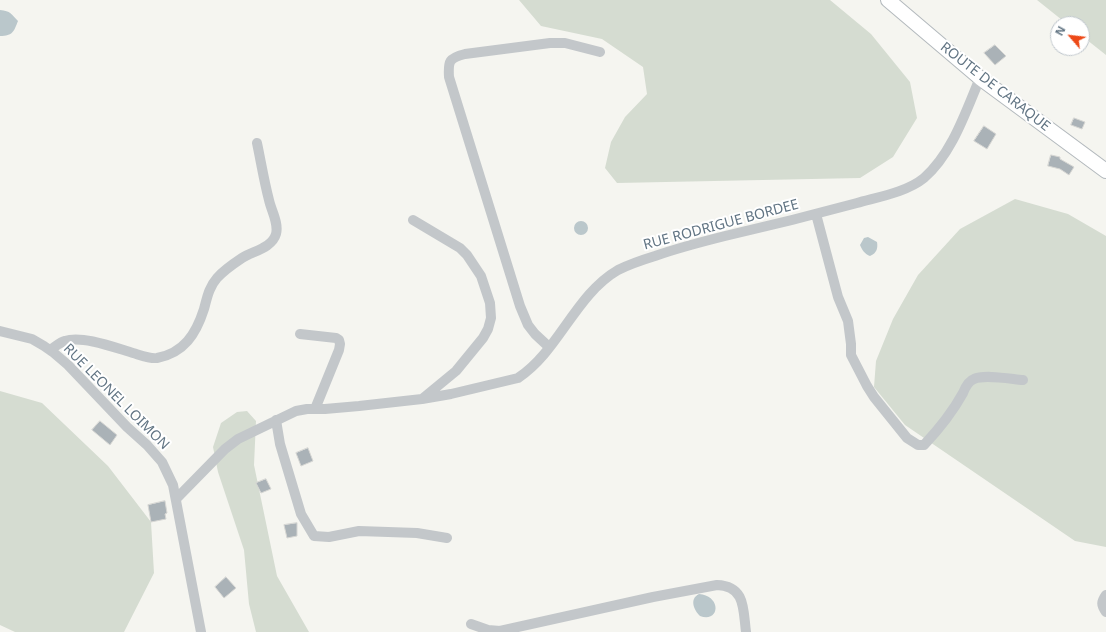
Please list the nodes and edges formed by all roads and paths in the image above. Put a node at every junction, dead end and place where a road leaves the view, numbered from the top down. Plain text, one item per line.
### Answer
1 (888, 0) edge
2 (600, 52) dead end
3 (980, 78) junction
4 (257, 143) dead end
5 (1106, 171) edge
6 (816, 214) junction
7 (413, 220) dead end
8 (0, 331) edge
9 (300, 334) dead end
10 (549, 347) junction
11 (50, 350) junction
12 (1023, 380) dead end
13 (422, 399) junction
14 (315, 409) junction
15 (276, 420) junction
16 (176, 499) junction
17 (447, 538) dead end
18 (1106, 595) edge
19 (1106, 612) edge
20 (471, 624) dead end
21 (201, 632) edge
22 (746, 632) edge

1 - 3 street, ROUTE DE CARAQUE
2 - 10 street
3 - 5 street, ROUTE DE CARAQUE
3 - 6 street, RUE RODRIGUE BORDEE
4 - 11 street
6 - 10 street, RUE RODRIGUE BORDEE
6 - 12 street
7 - 13 street
8 - 11 street, RUE LEONEL LOIMON
9 - 14 street
10 - 13 street, RUE RODRIGUE BORDEE
11 - 16 street, RUE LEONEL LOIMON
13 - 14 street, RUE RODRIGUE BORDEE
14 - 15 street, RUE RODRIGUE BORDEE
15 - 16 street, RUE RODRIGUE BORDEE
15 - 17 street
16 - 21 street, RUE LEONEL LOIMON
18 - 19 street
20 - 22 street

